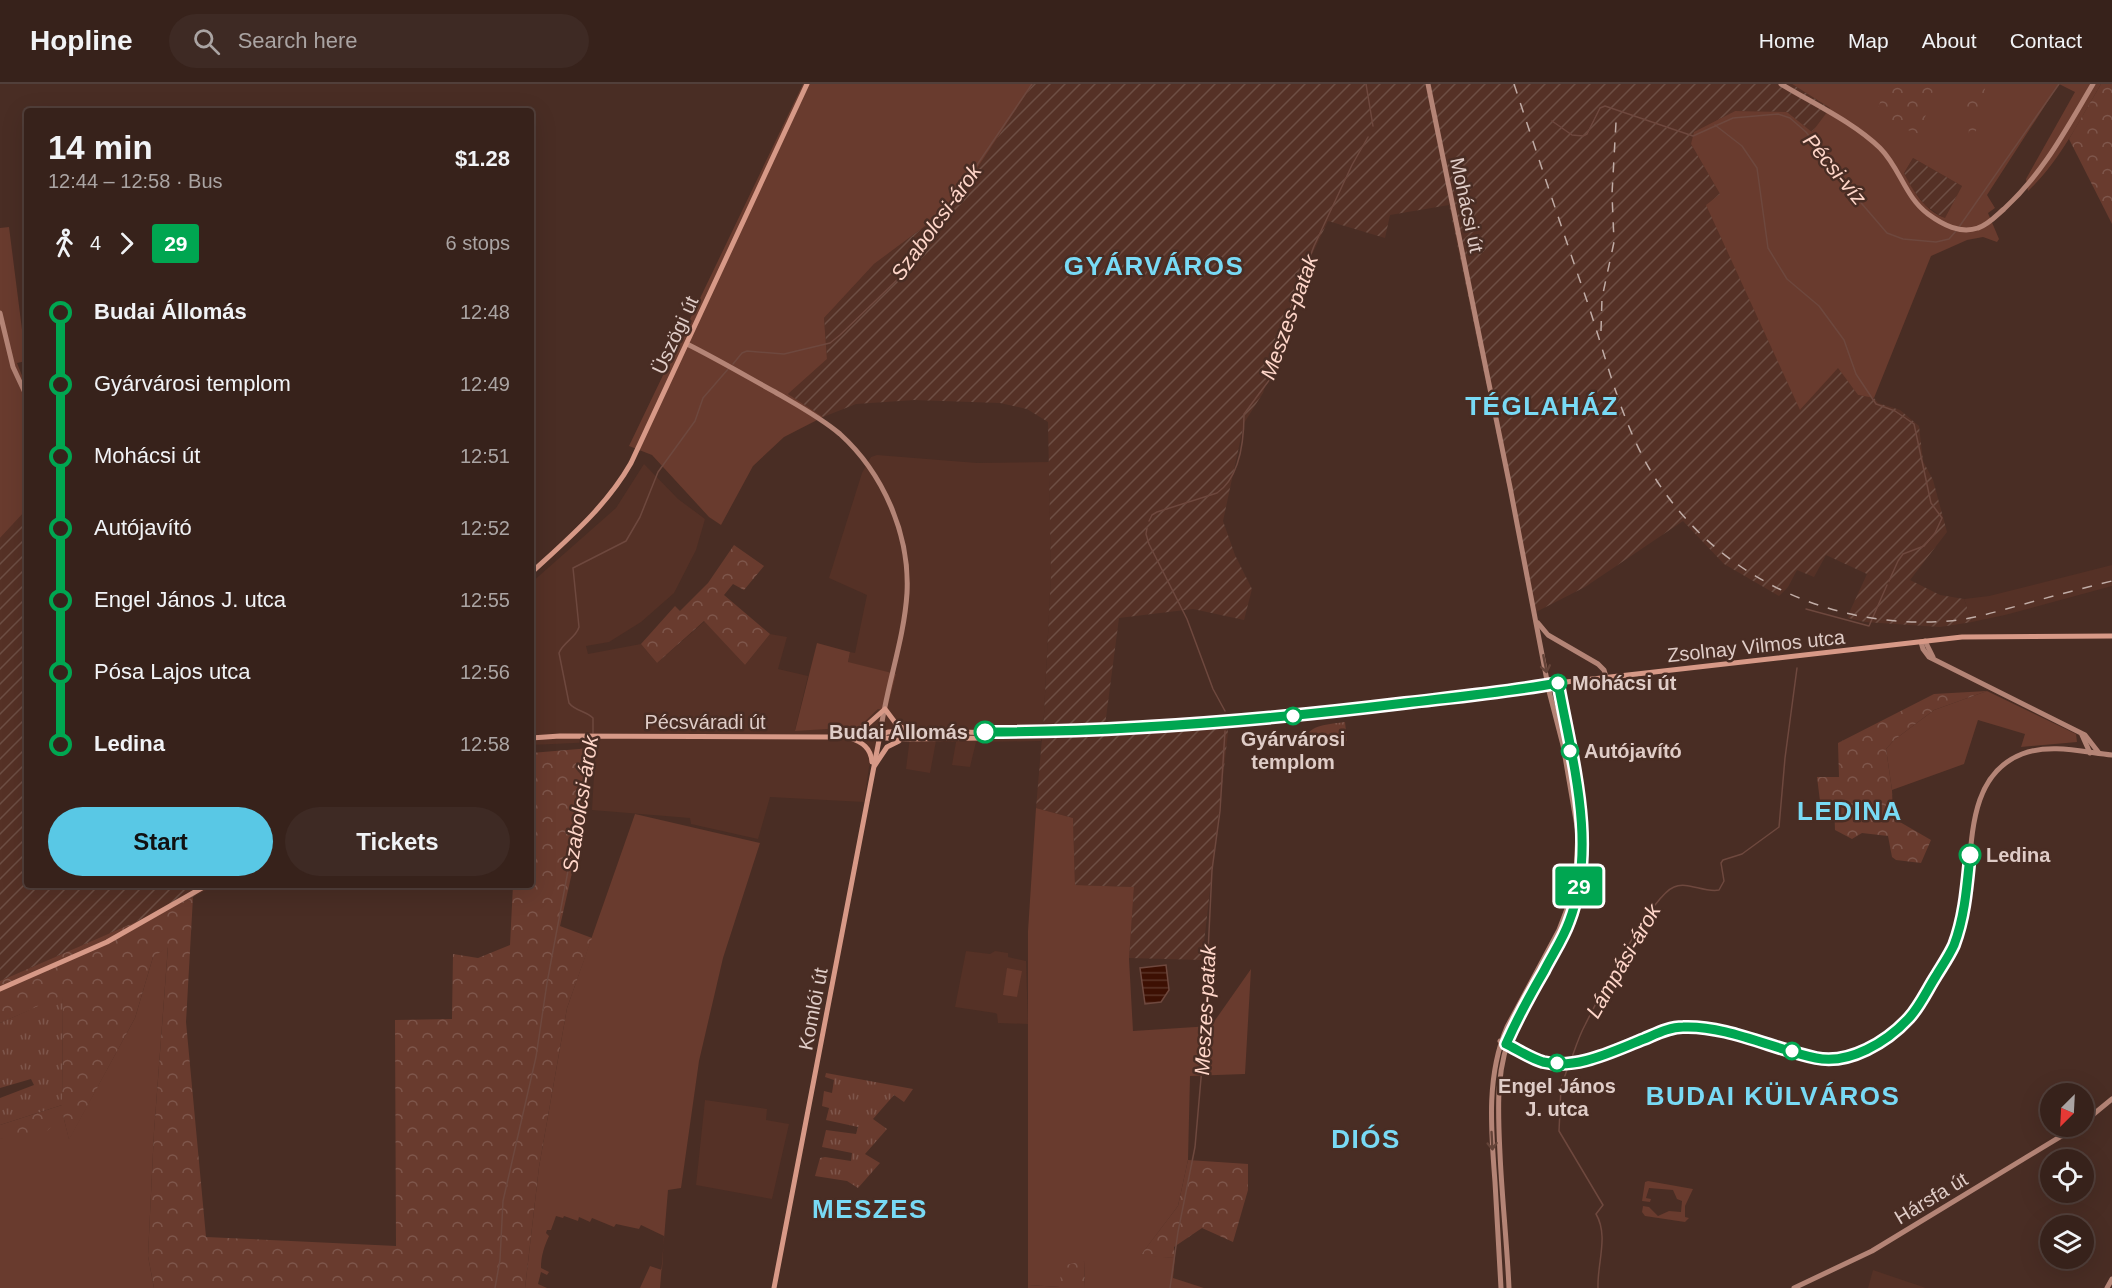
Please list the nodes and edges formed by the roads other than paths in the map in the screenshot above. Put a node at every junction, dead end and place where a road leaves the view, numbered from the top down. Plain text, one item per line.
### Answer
1 (807, 84) edge
2 (1428, 84) edge
3 (1781, 84) edge
4 (2092, 84) edge
5 (0, 313) edge
6 (687, 344) junction
7 (24, 390) edge
8 (534, 570) edge
9 (1537, 621) junction
10 (2112, 636) edge
11 (1554, 639) junction
12 (1923, 641) junction
13 (1540, 643) junction
14 (1606, 677) junction
15 (1558, 683) junction
16 (1548, 685) junction
17 (885, 709) junction
18 (910, 731) junction
19 (2081, 732) junction
20 (1010, 733) junction
21 (880, 735) junction
22 (845, 736) junction
23 (534, 738) edge
24 (908, 739) junction
25 (2085, 740) junction
26 (2079, 751) junction
27 (2090, 753) junction
28 (2100, 754) junction
29 (2112, 755) edge
30 (873, 769) junction
31 (202, 888) edge
32 (0, 989) edge
33 (1503, 1043) junction
34 (2112, 1099) edge
35 (2094, 1114) edge
36 (2060, 1137) edge
37 (2112, 1279) edge
38 (774, 1288) edge
39 (1501, 1288) edge
40 (1509, 1288) edge
41 (1794, 1288) edge
42 (2107, 1288) edge

1 - 6 main road, Üszögi út
2 - 9 street, Mohácsi út
3 - 4 street
5 - 7 street
6 - 8 main road, Üszögi út
6 - 17 street
9 - 11 street
9 - 13 street, Mohácsi út
10 - 12 main road, Zsolnay Vilmos utca
11 - 13 street
11 - 14 street
12 - 14 main road, Zsolnay Vilmos utca
12 - 19 street
13 -> 16 street, Mohácsi út
14 - 15 main road, Zsolnay Vilmos utca
15 - 16 main road, Zsolnay Vilmos utca
15 - 33 street
16 - 20 main road, Zsolnay Vilmos utca
16 - 33 street, Mohácsi út
17 - 18 main road
17 - 21 street
17 - 22 main road
18 - 20 main road, Zsolnay Vilmos utca
18 - 21 main road, Zsolnay Vilmos utca
19 - 25 street
19 - 28 street
20 - 24 main road, Zsolnay Vilmos utca
21 - 22 main road, Pécsváradi út
21 - 24 main road, Zsolnay Vilmos utca
21 - 30 main road, Komlói út
22 - 23 main road, Pécsváradi út
22 - 30 main road
24 - 30 main road
25 - 26 street
25 - 27 street
26 - 27 street
26 - 33 street
27 - 28 street
28 - 29 street
30 - 38 main road, Komlói út
31 - 32 main road
33 -> 39 street
33 - 40 street
34 - 35 street
36 - 41 street, Hársfa út
37 - 42 street

